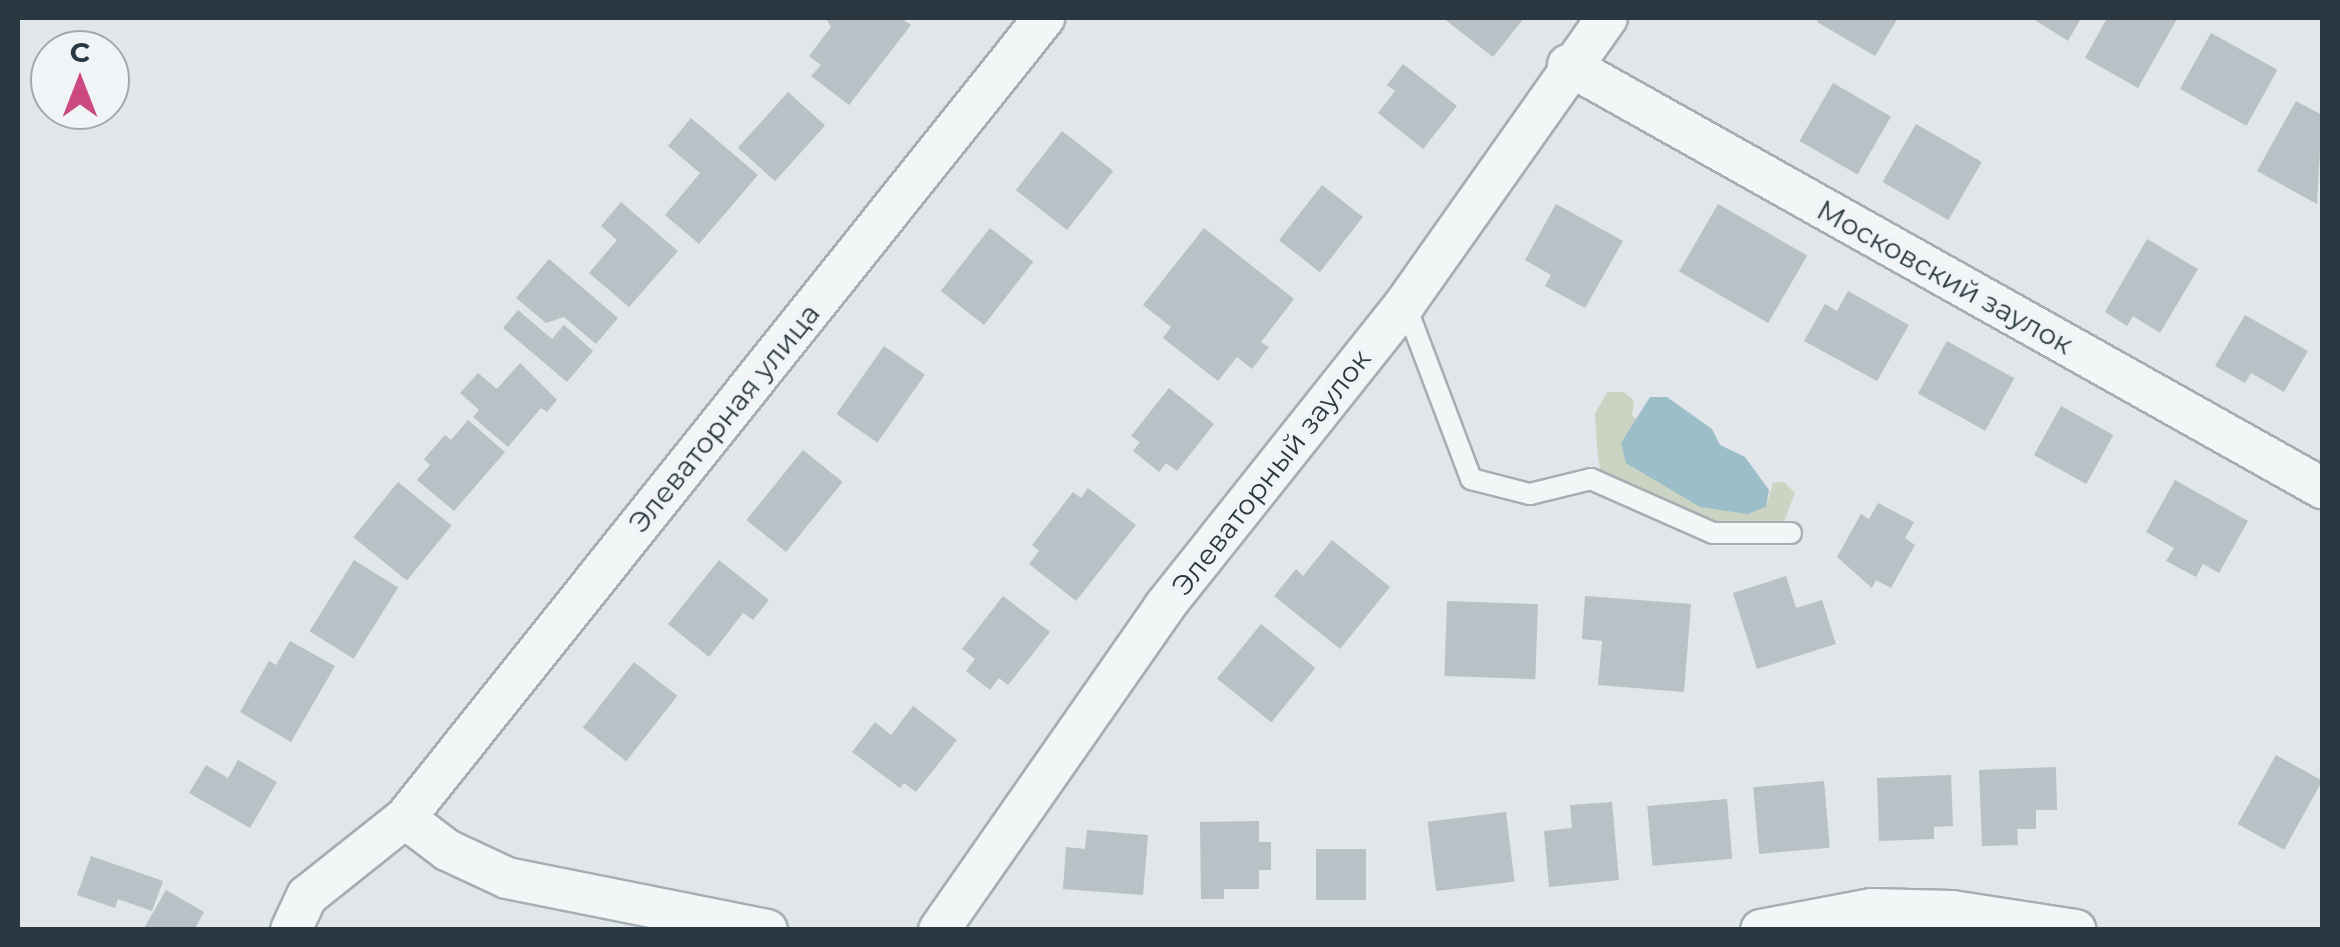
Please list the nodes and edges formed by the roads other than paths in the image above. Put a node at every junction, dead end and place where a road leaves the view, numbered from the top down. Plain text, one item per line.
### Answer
1 (1044, 18) edge
2 (1607, 18) edge
3 (1568, 65) junction
4 (1405, 304) junction
5 (2322, 488) edge
6 (1791, 533) dead end
7 (405, 818) junction
8 (291, 930) edge
9 (767, 930) edge
10 (939, 930) edge
11 (1762, 930) edge
12 (2076, 930) edge

1 - 7 street, Элеваторная улица
2 - 3 street, Элеваторный заулок
3 - 4 street, Элеваторный заулок
3 - 5 street, Московский заулок
4 - 6 lane
4 - 10 street, Элеваторный заулок
7 - 8 street, Элеваторная улица
7 - 9 street
11 - 12 street

